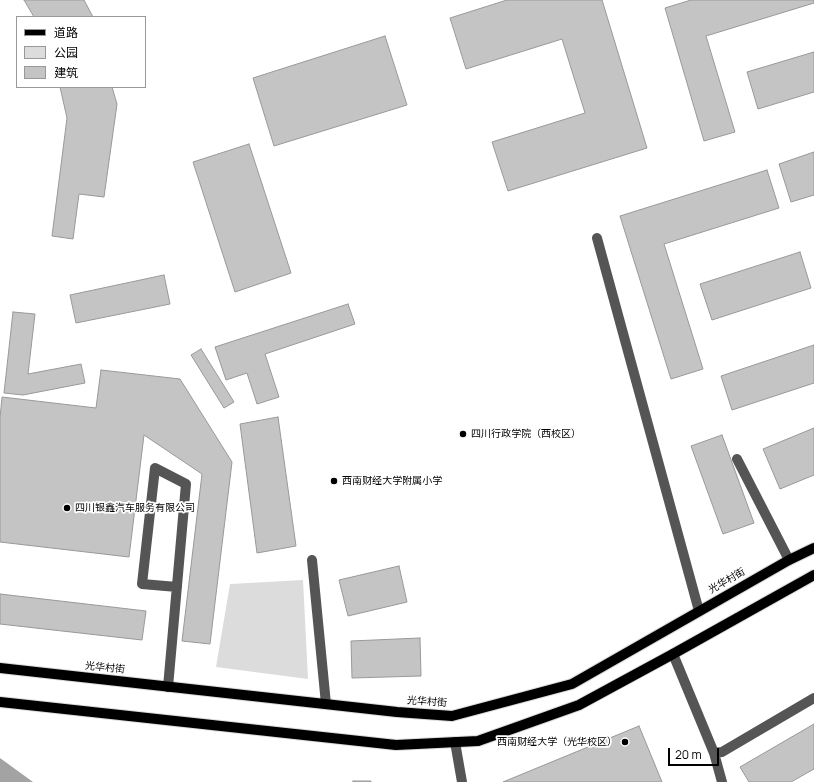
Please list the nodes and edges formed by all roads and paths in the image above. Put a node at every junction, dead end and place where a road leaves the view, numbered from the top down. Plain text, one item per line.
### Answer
1 (597, 238) dead end
2 (737, 459) dead end
3 (814, 548) edge
4 (312, 560) dead end
5 (789, 560) junction
6 (814, 575) edge
7 (177, 587) junction
8 (699, 611) junction
9 (673, 654) junction
10 (0, 668) edge
11 (168, 687) junction
12 (814, 698) edge
13 (0, 702) edge
14 (326, 704) junction
15 (455, 742) junction
16 (714, 753) junction
17 (462, 782) edge
18 (722, 782) edge

1 - 8 street
2 - 5 street
3 - 5 main road, 光华村街
4 - 14 street
5 - 8 main road, 光华村街
6 - 9 main road
7 - 7 street
7 - 11 street
8 - 14 main road, 光华村街
9 - 15 main road
9 - 16 street
10 - 11 main road, 光华村街
11 - 14 main road, 光华村街
12 - 16 street
13 - 15 main road
15 - 17 street
16 - 18 street

